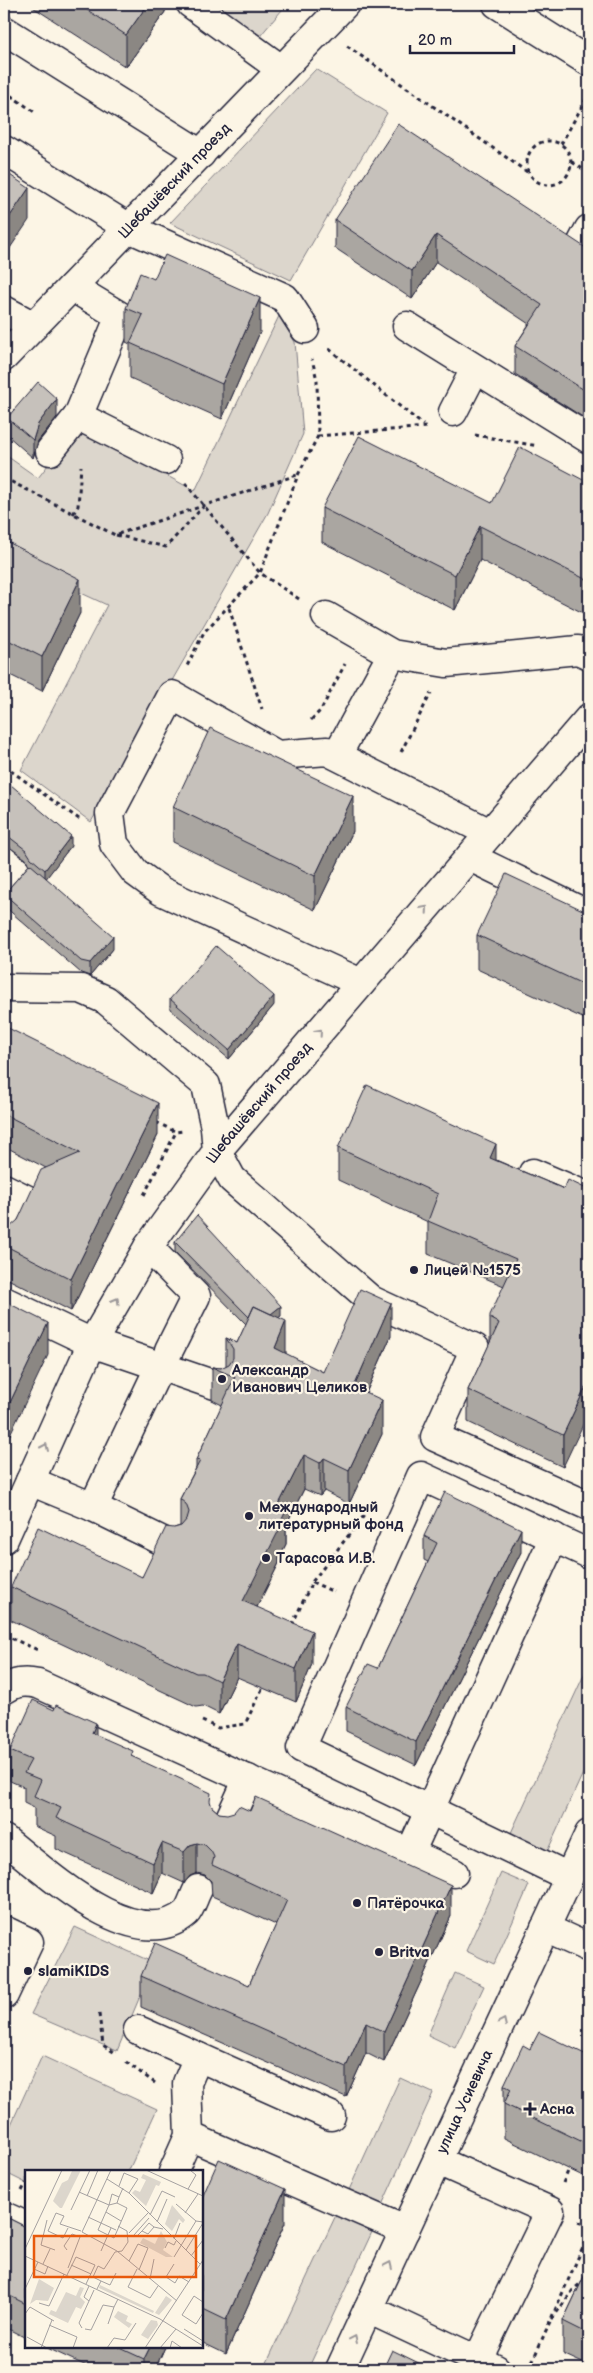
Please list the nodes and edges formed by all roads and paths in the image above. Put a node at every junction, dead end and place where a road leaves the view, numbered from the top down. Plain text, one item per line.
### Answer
1 (191, 4) edge
2 (345, 4) edge
3 (497, 4) edge
4 (4, 30) edge
5 (344, 44) dead end
6 (589, 62) edge
7 (281, 69) junction
8 (4, 91) edge
9 (589, 94) edge
10 (36, 113) dead end
11 (561, 144) junction
12 (4, 150) edge
13 (201, 154) junction
14 (572, 162) junction
15 (589, 173) edge
16 (530, 174) junction
17 (129, 228) junction
18 (589, 229) edge
19 (589, 254) edge
20 (72, 287) junction
21 (4, 310) edge
22 (34, 326) junction
23 (407, 326) dead end
24 (305, 329) junction
25 (4, 357) edge
26 (475, 369) junction
27 (453, 412) dead end
28 (78, 416) junction
29 (427, 427) dead end
30 (589, 440) edge
31 (50, 451) dead end
32 (166, 460) joint
33 (298, 475) junction
34 (4, 478) edge
35 (203, 506) junction
36 (115, 535) junction
37 (260, 574) junction
38 (229, 608) junction
39 (326, 616) joint
40 (360, 634) junction
41 (392, 654) junction
42 (589, 655) edge
43 (446, 664) junction
44 (172, 695) junction
45 (589, 718) edge
46 (277, 755) junction
47 (337, 755) junction
48 (4, 766) edge
49 (387, 780) junction
50 (490, 833) junction
51 (114, 844) junction
52 (470, 857) junction
53 (4, 861) edge
54 (4, 882) edge
55 (589, 915) edge
56 (361, 983) junction
57 (4, 988) edge
58 (150, 1119) edge
59 (176, 1132) dead end
60 (217, 1151) junction
61 (533, 1173) dead end
62 (4, 1188) edge
63 (589, 1197) edge
64 (4, 1245) edge
65 (148, 1247) junction
66 (4, 1301) edge
67 (92, 1343) junction
68 (164, 1358) junction
69 (218, 1386) edge
70 (30, 1481) junction
71 (589, 1506) edge
72 (93, 1507) junction
73 (402, 1520) junction
74 (554, 1537) junction
75 (4, 1540) edge
76 (173, 1546) edge
77 (589, 1554) edge
78 (292, 1627) edge
79 (266, 1680) edge
80 (4, 1690) edge
81 (245, 1724) dead end
82 (248, 1779) junction
83 (430, 1810) junction
84 (225, 1829) edge
85 (589, 1834) edge
86 (4, 1838) edge
87 (410, 1853) junction
88 (454, 1873) dead end
89 (569, 1877) junction
90 (198, 1889) dead end
91 (546, 1928) junction
92 (4, 1930) edge
93 (589, 1948) edge
94 (4, 1995) edge
95 (138, 2030) dead end
96 (198, 2057) junction
97 (331, 2116) dead end
98 (189, 2136) junction
99 (438, 2161) junction
100 (174, 2170) edge
101 (4, 2216) edge
102 (25, 2226) edge
103 (405, 2230) junction
104 (589, 2233) edge
105 (589, 2276) edge
106 (368, 2309) junction
107 (547, 2326) junction
108 (4, 2364) edge
109 (487, 2365) edge
110 (14, 2369) edge
111 (340, 2369) edge
112 (529, 2369) edge

1 - 7 street
2 - 7 street, Шебашёвский проезд
3 - 6 street
4 - 13 street
5 - 16 path
7 - 13 street, Шебашёвский проезд
8 - 10 path
9 - 11 path
11 - 14 path
11 - 16 path
12 - 17 street
13 - 17 street, Шебашёвский проезд
14 - 15 path
14 - 16 path
17 - 20 street, Шебашёвский проезд
17 - 24 street
18 - 19 street
20 - 22 street, Шебашёвский проезд
20 - 28 street
21 - 22 street
22 - 25 street, Шебашёвский проезд
23 - 26 street
24 - 29 path
24 - 33 path
26 - 27 street
26 - 30 street
28 - 31 street
28 - 32 street
32 - 35 path
33 - 35 path
33 - 37 path
34 - 36 path
35 - 36 path
35 - 36 path
35 - 37 path
37 - 38 path
37 - 39 path
38 - 44 path
38 - 46 path
39 - 40 street
40 - 41 street
40 - 46 path
41 - 43 street
41 - 47 street
42 - 43 street
43 - 49 path
44 - 46 street
44 - 51 street
45 - 50 street, Шебашёвский проезд
46 - 47 street
47 - 49 street
48 - 51 path
49 - 50 street
50 - 52 street, Шебашёвский проезд
51 - 56 street
52 - 55 street
56 -> 52 street, Шебашёвский проезд
53 - 54 street
60 -> 56 street, Шебашёвский проезд
57 - 60 street
58 - 59 path
60 - 65 street, Шебашёвский проезд
60 - 71 street
61 - 63 street
62 - 64 street
67 -> 65 street, Шебашёвский проезд
65 - 68 street
66 - 67 street
67 - 68 street
70 -> 67 street, Шебашёвский проезд
68 - 69 street
68 - 72 street
70 - 72 street
70 - 75 street, Шебашёвский проезд
72 - 76 street
73 - 74 street
73 - 78 path
73 - 83 street
74 - 77 street
74 - 83 street
79 - 81 path
80 - 82 street
82 - 84 street
82 - 87 street
83 - 87 street
83 - 89 street
85 - 89 street, улица Усиевича
86 - 90 street
87 - 88 street
89 - 91 street, улица Усиевича
91 - 93 street
99 -> 91 street, улица Усиевича
92 - 94 street
95 - 96 street
96 - 97 street
96 - 98 street
98 - 100 street
98 - 103 street
99 - 103 street, улица Усиевича
99 - 109 street
101 - 102 street
106 -> 103 street, улица Усиевича
104 - 107 path
105 - 107 path
106 - 109 street
111 -> 106 street, улица Усиевича
107 - 112 path
108 - 110 path

